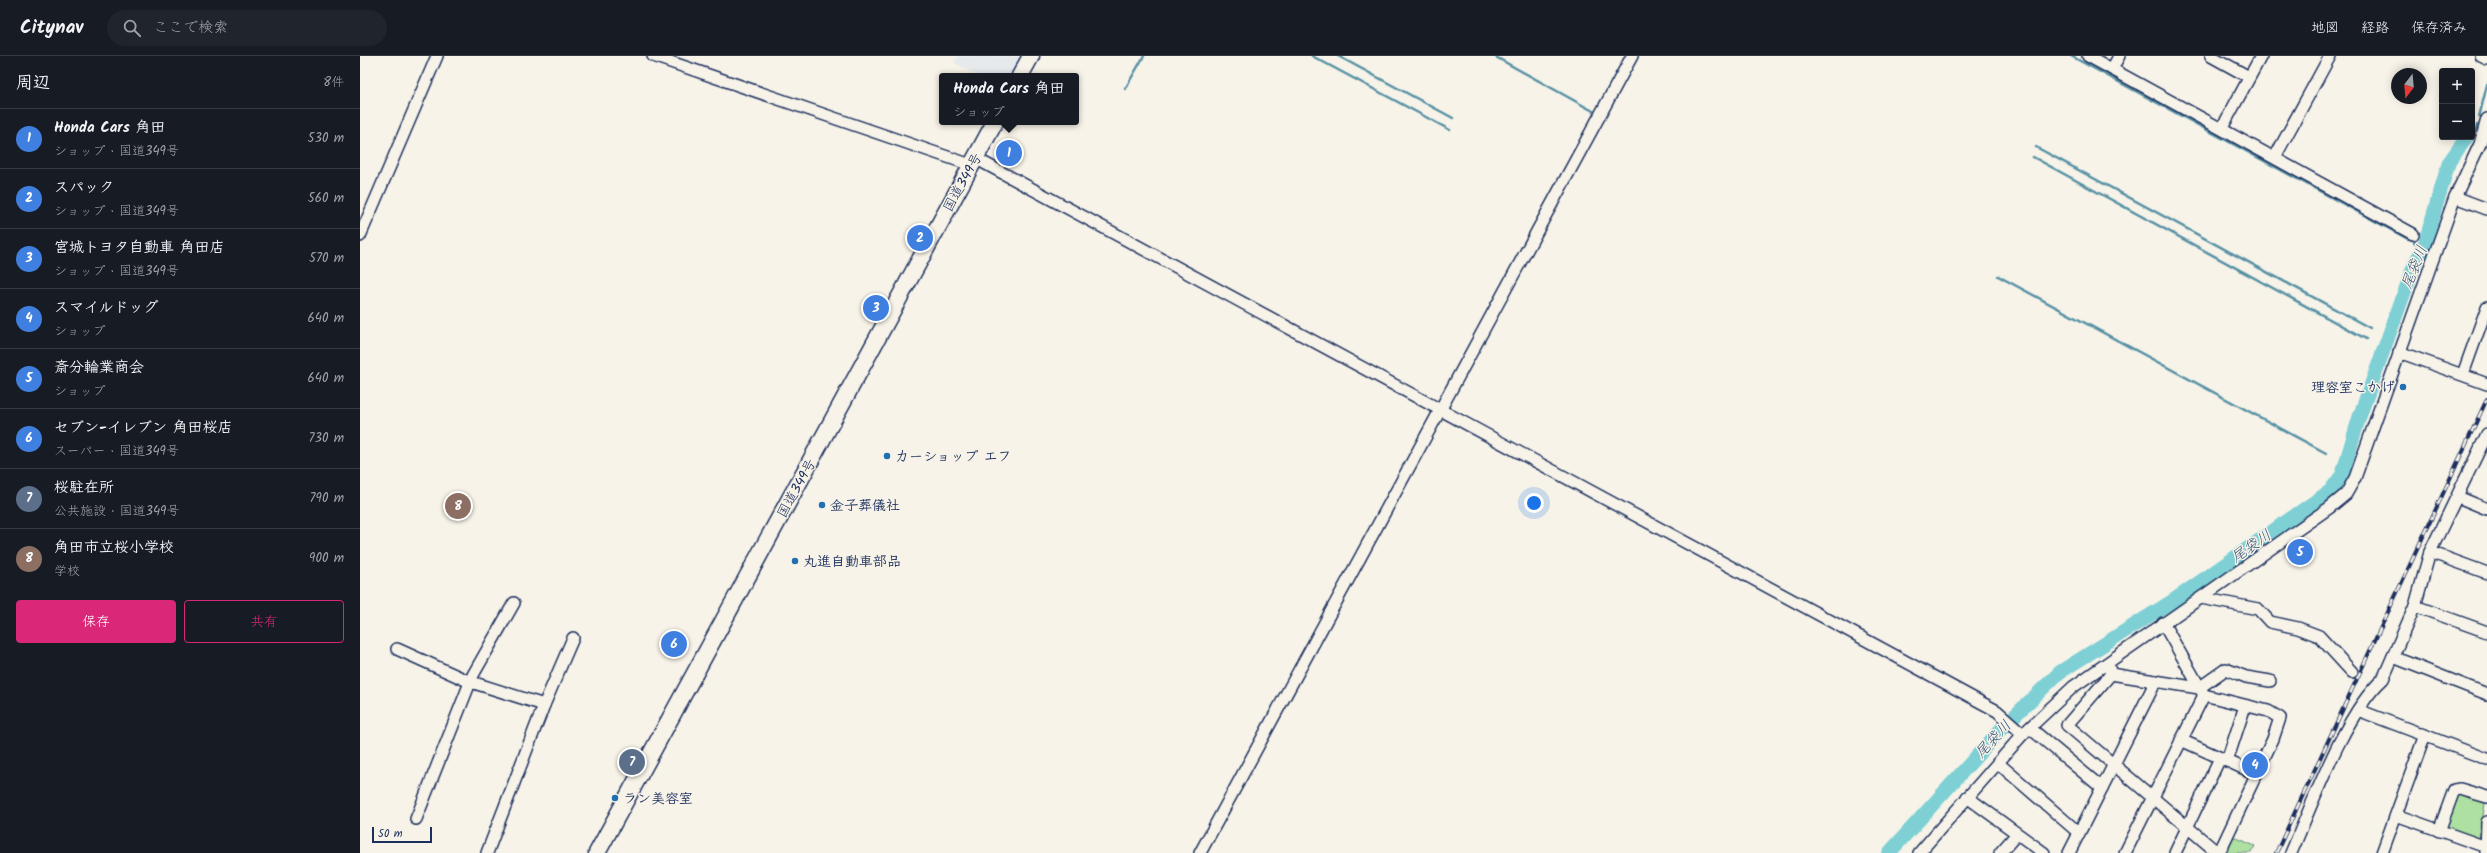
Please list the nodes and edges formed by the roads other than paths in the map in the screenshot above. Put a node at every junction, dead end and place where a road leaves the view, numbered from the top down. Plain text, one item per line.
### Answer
1 (437, 56) edge
2 (653, 56) edge
3 (1031, 56) edge
4 (1632, 56) edge
5 (2088, 56) edge
6 (2119, 56) edge
7 (2211, 56) edge
8 (2261, 56) edge
9 (2330, 56) edge
10 (2481, 56) edge
11 (2487, 60) edge
12 (2112, 69) junction
13 (1022, 73) edge
14 (2249, 77) junction
15 (2486, 120) edge
16 (993, 125) edge
17 (2222, 128) junction
18 (2483, 142) edge
19 (2275, 156) junction
20 (973, 162) junction
21 (2455, 197) junction
22 (2487, 209) edge
23 (2413, 234) dead end
24 (360, 236) edge
25 (2487, 307) edge
26 (2399, 352) junction
27 (2463, 374) junction
28 (2487, 384) edge
29 (1441, 410) junction
30 (2487, 434) edge
31 (2458, 497) junction
32 (2487, 509) edge
33 (2430, 552) junction
34 (2487, 573) edge
35 (2201, 598) junction
36 (514, 603) dead end
37 (2415, 606) junction
38 (2163, 623) junction
39 (2487, 632) edge
40 (573, 638) dead end
41 (397, 649) dead end
42 (2393, 657) junction
43 (2106, 662) junction
44 (2352, 672) dead end
45 (2111, 674) junction
46 (2156, 681) junction
47 (2270, 681) dead end
48 (471, 682) junction
49 (2202, 691) junction
50 (2487, 694) edge
51 (544, 705) junction
52 (2245, 706) junction
53 (2358, 710) junction
54 (2023, 731) junction
55 (2425, 735) junction
56 (2181, 740) junction
57 (2487, 759) edge
58 (2223, 760) junction
59 (1998, 763) junction
60 (2114, 764) junction
61 (2256, 774) junction
62 (2102, 788) junction
63 (1968, 797) junction
64 (2153, 797) junction
65 (2487, 797) edge
66 (2396, 815) junction
67 (416, 819) dead end
68 (2487, 822) edge
69 (2188, 827) junction
70 (2439, 831) junction
71 (2080, 833) junction
72 (2016, 835) junction
73 (2486, 850) edge
74 (487, 853) edge
75 (597, 853) edge
76 (1200, 853) edge
77 (1919, 853) edge
78 (2000, 853) edge
79 (2042, 853) edge
80 (2070, 853) edge
81 (2125, 853) edge
82 (2175, 853) edge
83 (2219, 853) edge
84 (2291, 853) edge
85 (2382, 853) edge

1 - 24 street
2 - 20 street
3 - 13 highway
4 - 29 street
5 - 12 street
6 - 12 street
7 - 14 street
8 - 14 street
9 - 19 street
10 - 11 street
12 - 17 street
14 - 17 street
15 - 18 street
16 - 20 highway, 国道349号
17 - 19 street
18 - 21 street
19 - 23 street
20 - 29 street
20 - 75 highway, 国道349号
21 - 22 street
21 - 26 street
25 - 27 street
26 - 27 street
26 - 35 street
27 - 28 street
29 - 54 street
29 - 76 street
30 - 31 street
31 - 32 street
31 - 33 street
33 - 34 street
33 - 37 street
35 - 38 street
35 - 44 street
36 - 48 street
37 - 39 street
37 - 42 street
38 - 43 street
38 - 49 street
40 - 51 street
41 - 48 street
42 - 50 street
42 - 53 street
43 - 45 street
43 - 54 street
45 - 46 street
45 - 60 street
46 - 49 street
46 - 60 street
47 - 49 street
48 - 51 street
48 - 67 street
49 - 52 street
49 - 56 street
51 - 74 street
52 - 58 street
52 - 61 street
53 - 55 street
53 - 84 street
54 - 59 street
54 - 62 street
55 - 57 street
55 - 66 street
56 - 58 street
56 - 64 street
58 - 61 street
58 - 69 street
59 - 63 street
59 - 71 street
60 - 62 street
60 - 64 street
61 - 83 street
62 - 71 street
63 - 72 street
63 - 77 street
64 - 69 street
64 - 81 street
65 - 70 street
66 - 70 street
66 - 85 street
68 - 73 street
69 - 82 street
69 - 83 street
70 - 73 street
71 - 80 street
72 - 78 street
72 - 79 street

